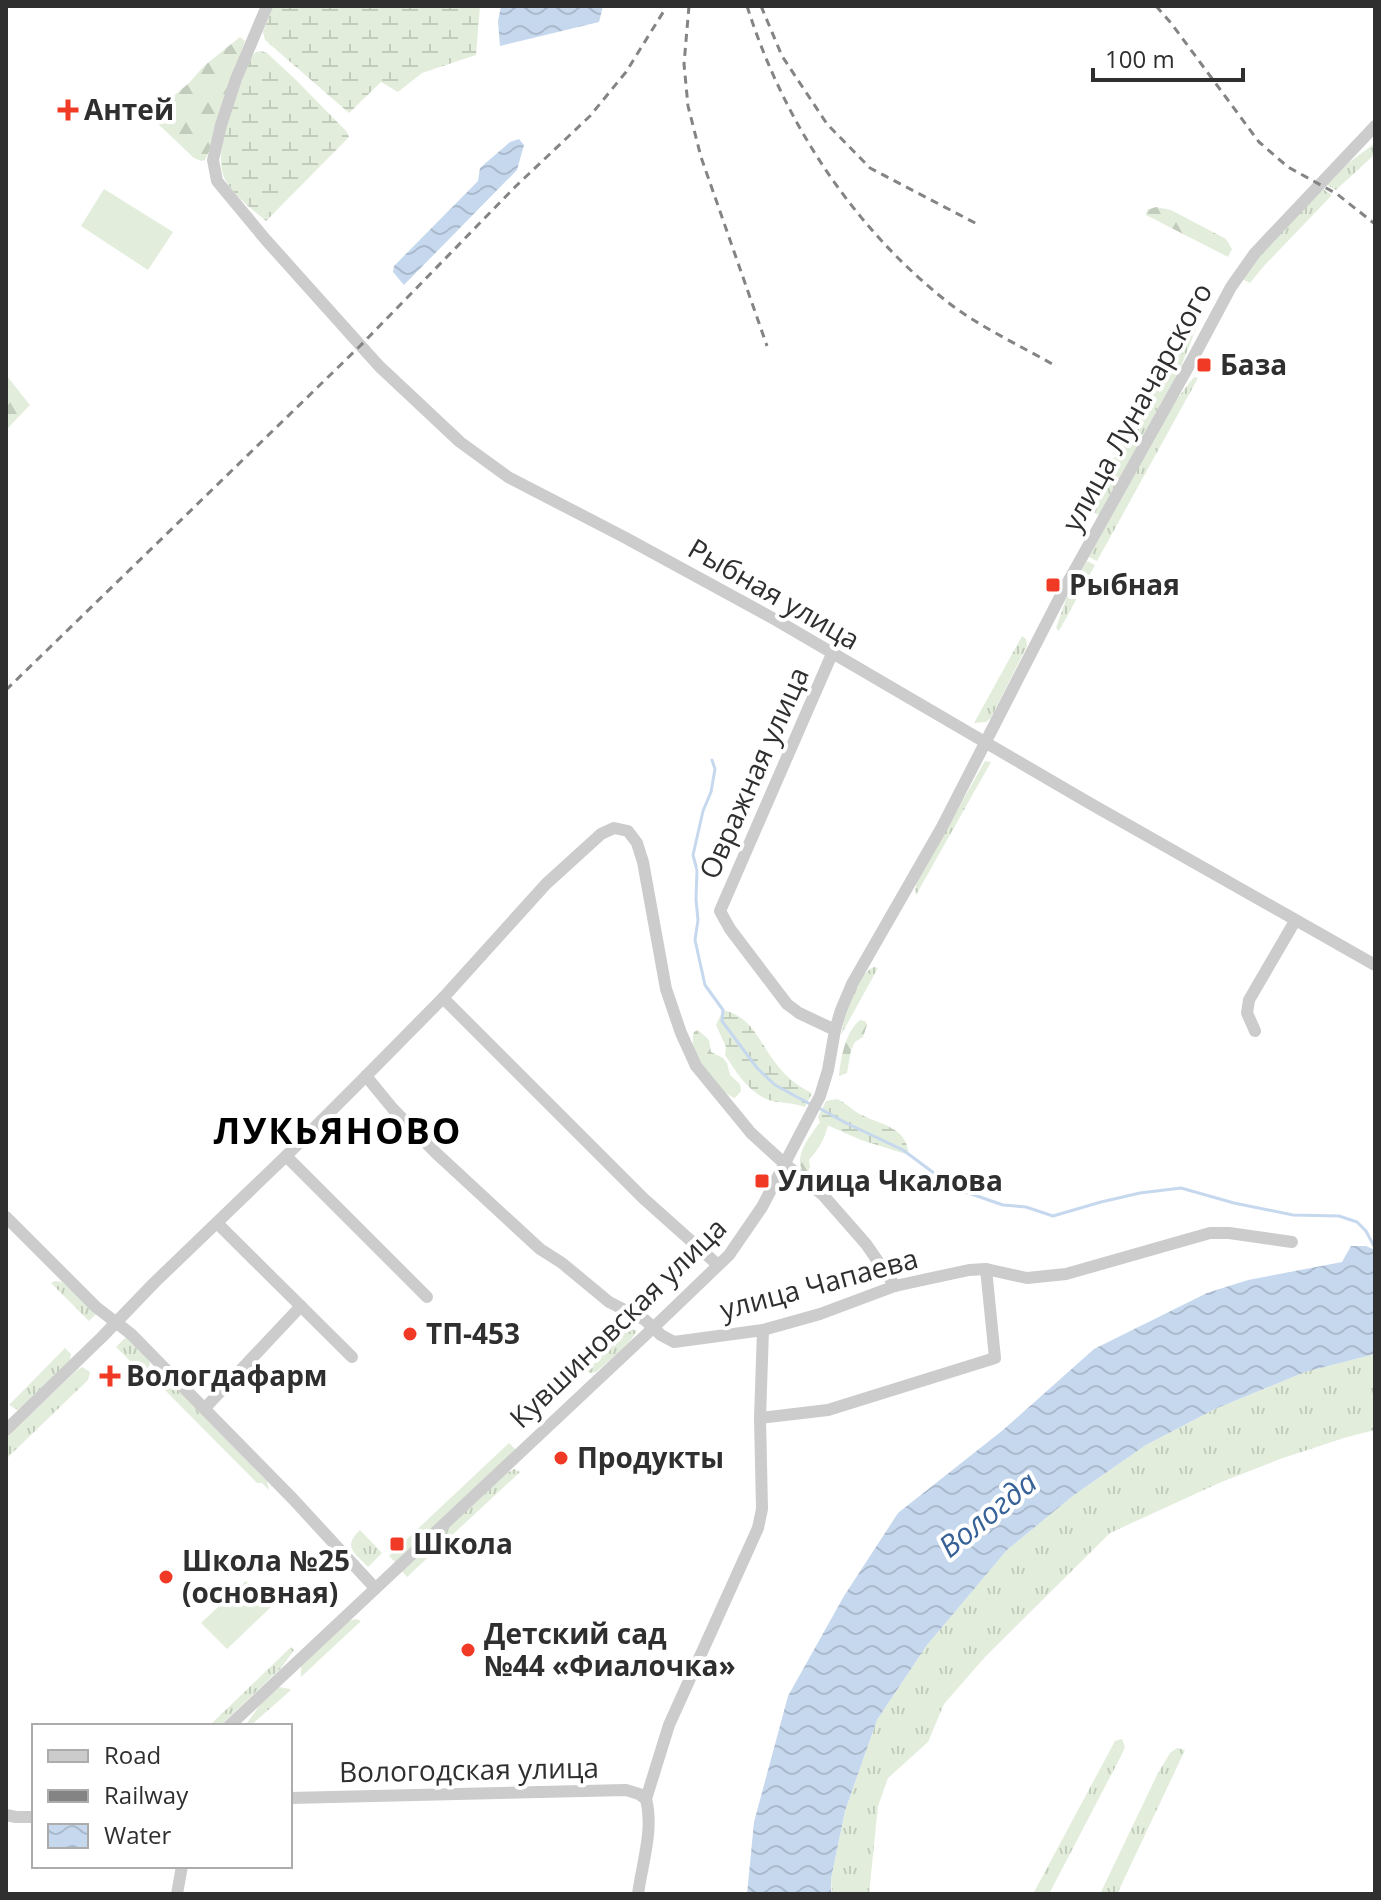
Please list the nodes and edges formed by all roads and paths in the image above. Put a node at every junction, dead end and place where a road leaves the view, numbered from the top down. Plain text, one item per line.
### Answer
1 (267, 6) edge
2 (1375, 126) edge
3 (832, 654) junction
4 (986, 742) junction
5 (1295, 921) junction
6 (1375, 965) edge
7 (443, 998) junction
8 (835, 1030) junction
9 (1255, 1031) dead end
10 (366, 1076) junction
11 (286, 1156) junction
12 (785, 1164) junction
13 (6, 1217) edge
14 (217, 1223) junction
15 (1292, 1242) dead end
16 (718, 1265) junction
17 (986, 1269) junction
18 (895, 1286) junction
19 (427, 1297) dead end
20 (301, 1306) junction
21 (116, 1323) junction
22 (653, 1328) junction
23 (763, 1330) junction
24 (352, 1357) dead end
25 (205, 1408) junction
26 (760, 1418) junction
27 (6, 1430) edge
28 (375, 1588) junction
29 (231, 1724) edge
30 (292, 1798) edge
31 (646, 1799) junction
32 (6, 1815) edge
33 (32, 1817) edge
34 (182, 1868) edge
35 (177, 1894) edge
36 (638, 1894) edge

1 - 3 street, Рыбная улица
2 - 4 street, улица Луначарского
3 - 4 street, Рыбная улица
3 - 8 street, Овражная улица
4 - 5 street, Рыбная улица
4 - 8 street, Кувшиновская улица
5 - 6 street, Рыбная улица
5 - 9 street
7 - 10 street
7 - 12 street
7 - 16 street
8 - 12 street, Кувшиновская улица
10 - 11 street
10 - 22 street, улица Чапаева
11 - 14 street
11 - 19 street
12 - 16 street, Кувшиновская улица
12 - 18 street
13 - 21 street
14 - 20 street
14 - 21 street
15 - 17 street, улица Чапаева
16 - 22 street, Кувшиновская улица
17 - 18 street, улица Чапаева
17 - 26 street
18 - 23 street, улица Чапаева
20 - 24 street
20 - 25 street
21 - 25 street
21 - 27 street
22 - 23 street, улица Чапаева
22 - 28 street, Кувшиновская улица
23 - 26 street
25 - 28 street
26 - 31 street
28 - 29 street, Кувшиновская улица
30 - 31 street, Вологодская улица
31 - 36 street
32 - 33 street
34 - 35 street

